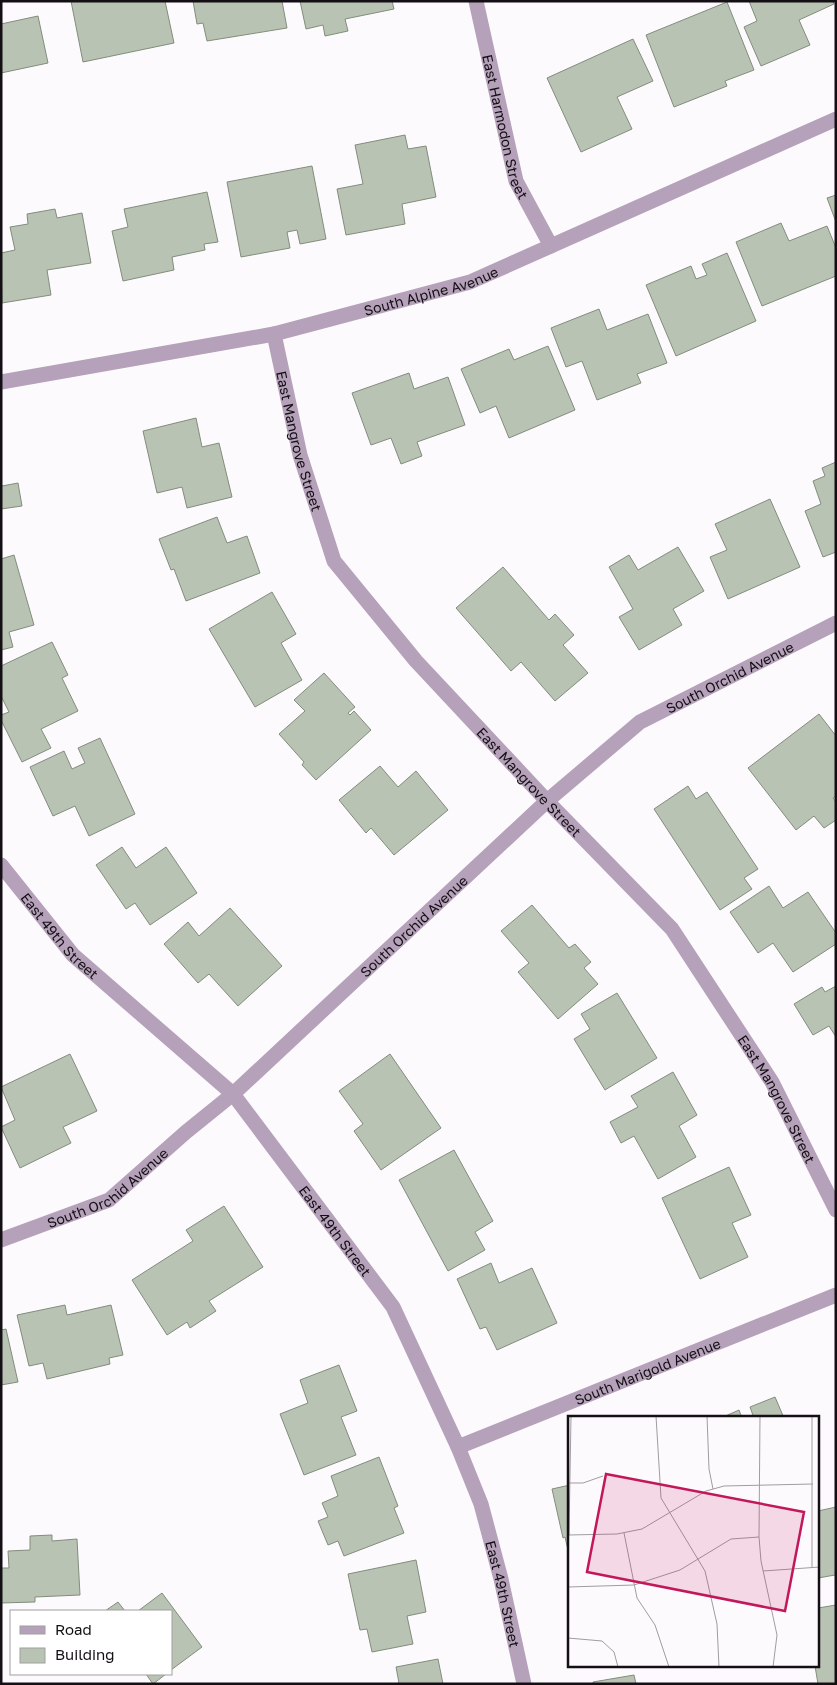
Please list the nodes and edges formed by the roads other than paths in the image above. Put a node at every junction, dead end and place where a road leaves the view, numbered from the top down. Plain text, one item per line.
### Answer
1 (476, 1) edge
2 (836, 119) edge
3 (551, 246) junction
4 (274, 334) junction
5 (1, 382) edge
6 (836, 623) edge
7 (548, 801) junction
8 (1, 865) edge
9 (233, 1094) junction
10 (836, 1210) edge
11 (1, 1240) edge
12 (836, 1295) edge
13 (458, 1447) junction
14 (524, 1684) edge

1 - 3 street, East Harmodon Street
2 - 3 street, South Alpine Avenue
3 - 4 street, South Alpine Avenue
4 - 5 street, South Alpine Avenue
4 - 7 street, East Mangrove Street
6 - 7 street, South Orchid Avenue
7 - 9 street, South Orchid Avenue
7 - 10 street, East Mangrove Street
8 - 9 street, East 49th Street
9 - 11 street, South Orchid Avenue
9 - 13 street, East 49th Street
12 - 13 street, South Marigold Avenue
13 - 14 street, East 49th Street

